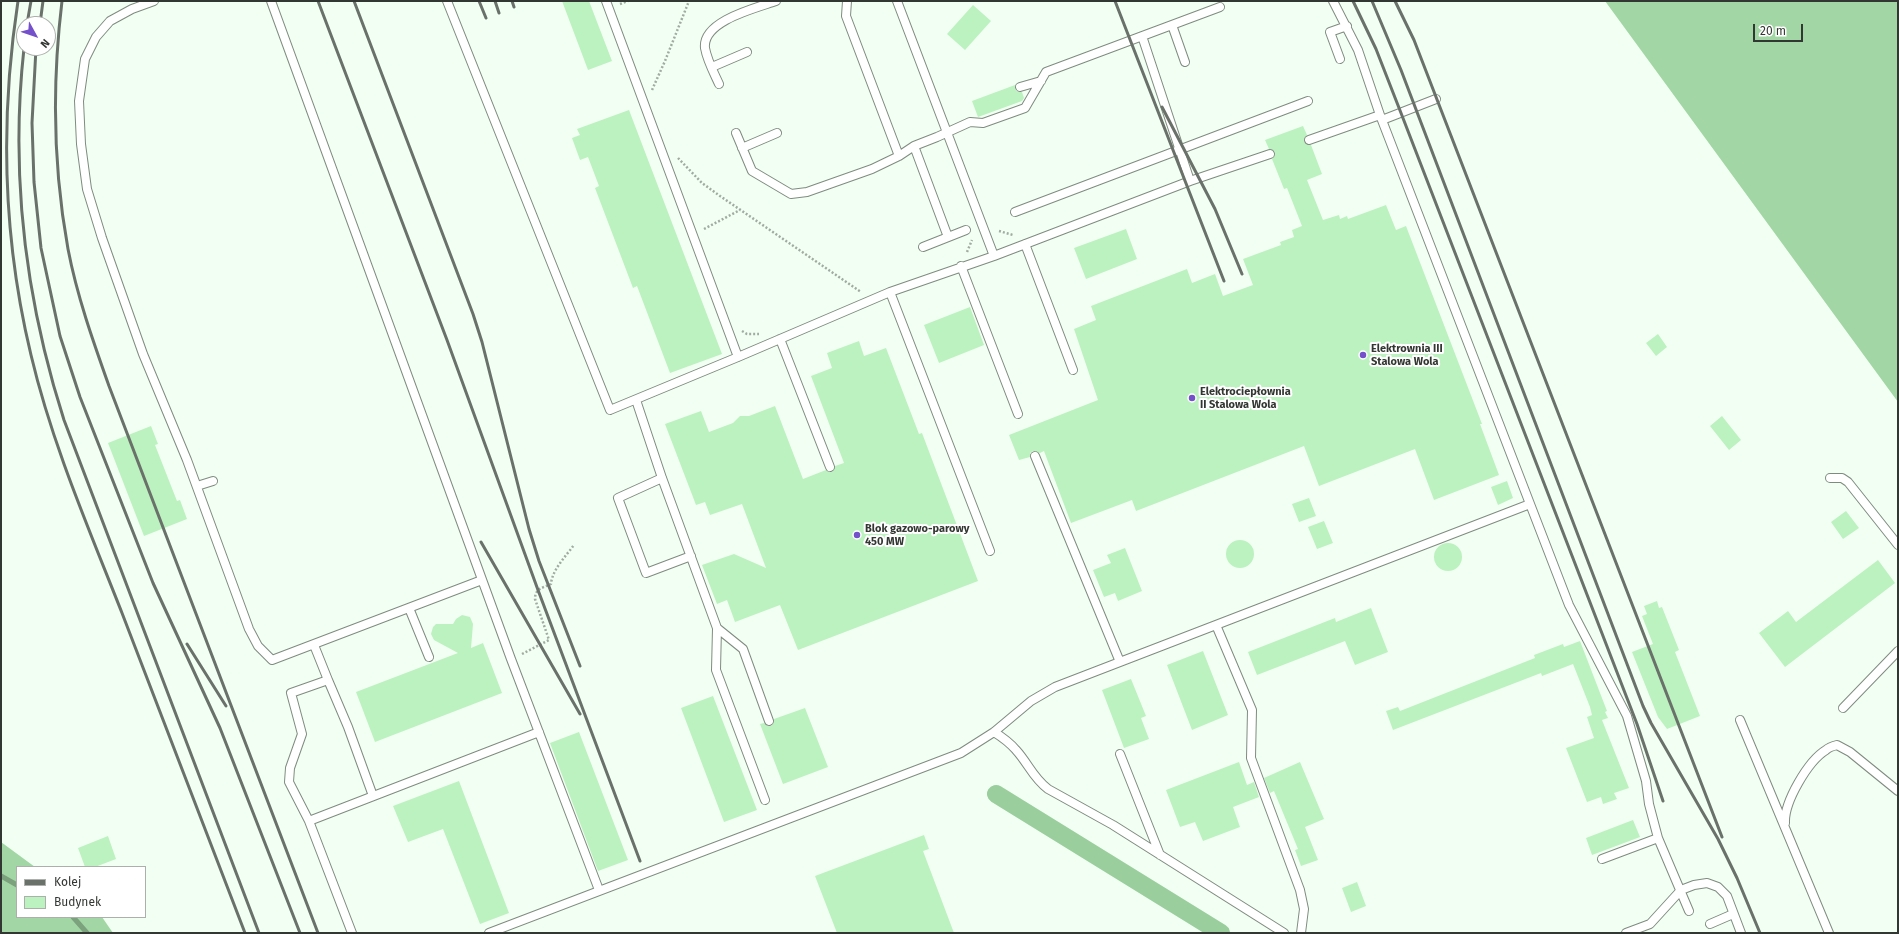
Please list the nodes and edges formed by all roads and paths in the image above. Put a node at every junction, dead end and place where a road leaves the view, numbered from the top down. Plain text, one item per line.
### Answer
1 (154, 1) edge
2 (271, 1) edge
3 (447, 1) edge
4 (606, 1) edge
5 (628, 1) edge
6 (689, 1) edge
7 (776, 1) edge
8 (848, 1) edge
9 (897, 1) edge
10 (1333, 1) edge
11 (617, 6) dead end
12 (1220, 7) dead end
13 (1172, 25) junction
14 (1347, 26) junction
15 (1142, 36) junction
16 (746, 52) dead end
17 (1340, 59) dead end
18 (1185, 62) dead end
19 (712, 67) junction
20 (1041, 81) junction
21 (719, 84) dead end
22 (647, 86) dead end
23 (1020, 87) dead end
24 (1436, 99) dead end
25 (1308, 101) dead end
26 (1381, 118) junction
27 (947, 132) junction
28 (736, 133) dead end
29 (777, 133) dead end
30 (1309, 140) dead end
31 (914, 146) junction
32 (742, 148) junction
33 (1180, 150) junction
34 (1270, 154) dead end
35 (899, 156) junction
36 (676, 163) dead end
37 (1190, 181) junction
38 (740, 210) junction
39 (1015, 212) dead end
40 (701, 230) dead end
41 (966, 230) dead end
42 (948, 237) junction
43 (972, 237) dead end
44 (1025, 244) junction
45 (923, 247) dead end
46 (965, 254) dead end
47 (994, 256) junction
48 (961, 266) junction
49 (890, 292) junction
50 (866, 296) dead end
51 (739, 329) dead end
52 (763, 334) dead end
53 (780, 339) junction
54 (738, 357) junction
55 (1074, 370) dead end
56 (636, 400) junction
57 (1018, 414) dead end
58 (1035, 456) dead end
59 (830, 467) dead end
60 (662, 478) junction
61 (1830, 478) dead end
62 (213, 481) dead end
63 (197, 486) junction
64 (1530, 504) junction
65 (574, 544) dead end
66 (1898, 545) edge
67 (990, 551) dead end
68 (691, 556) junction
69 (482, 580) junction
70 (409, 608) junction
71 (1216, 625) junction
72 (717, 628) junction
73 (314, 645) junction
74 (1898, 651) edge
75 (429, 657) dead end
76 (511, 659) junction
77 (1120, 662) junction
78 (328, 680) junction
79 (1843, 708) dead end
80 (1740, 720) dead end
81 (769, 721) dead end
82 (539, 732) junction
83 (994, 732) junction
84 (1120, 754) dead end
85 (1898, 791) edge
86 (373, 796) junction
87 (765, 800) dead end
88 (309, 821) junction
89 (1785, 828) junction
90 (1658, 838) junction
91 (1160, 854) junction
92 (1602, 859) dead end
93 (599, 890) junction
94 (1681, 890) junction
95 (1689, 911) dead end
96 (1734, 914) junction
97 (1710, 924) dead end
98 (352, 933) edge
99 (489, 933) edge
100 (1284, 933) edge
101 (1301, 933) edge
102 (1626, 933) edge
103 (1741, 933) edge
104 (1829, 933) edge

1 - 63 lane
2 - 69 lane
3 - 56 lane
4 - 54 lane
5 - 11 path
6 - 22 path
7 - 19 lane
8 - 35 lane
9 - 27 lane
10 - 14 lane
12 - 13 lane
13 - 15 lane
13 - 18 lane
14 - 17 lane
14 - 26 lane
15 - 20 lane
15 - 33 lane
16 - 19 lane
19 - 21 lane
20 - 23 lane
20 - 27 lane
24 - 26 lane
25 - 33 lane
26 - 30 lane
26 - 64 lane
27 - 31 lane
27 - 47 lane
28 - 32 lane
29 - 32 lane
31 - 35 lane
31 - 42 lane
32 - 35 lane
33 - 37 lane
33 - 39 lane
34 - 37 lane
36 - 38 path
37 - 44 lane
38 - 40 path
38 - 50 path
41 - 42 lane
42 - 45 lane
43 - 46 path
44 - 47 lane
44 - 55 lane
47 - 48 lane
48 - 49 lane
48 - 57 lane
49 - 53 lane
49 - 67 lane
51 - 52 path
53 - 54 lane
53 - 59 lane
54 - 56 lane
56 - 60 lane
58 - 77 lane
60 - 68 lane
60 - 68 lane
61 - 66 lane
62 - 63 lane
63 - 73 lane
64 - 71 lane
64 - 90 lane
65 - 76 path
68 - 72 lane
69 - 70 lane
69 - 76 lane
70 - 73 lane
70 - 75 lane
71 - 77 lane
71 - 101 lane
72 - 81 lane
72 - 87 lane
73 - 78 lane
74 - 79 lane
76 - 82 lane
77 - 83 lane
78 - 86 lane
78 - 88 lane
80 - 89 lane
82 - 86 lane
82 - 93 lane
83 - 91 lane
83 - 93 lane
84 - 91 lane
85 - 89 lane
86 - 88 lane
88 - 98 lane
89 - 104 lane
90 - 92 lane
90 - 94 lane
91 - 100 lane
93 - 99 lane
94 - 95 lane
94 - 96 lane
94 - 102 lane
96 - 97 lane
96 - 103 lane

